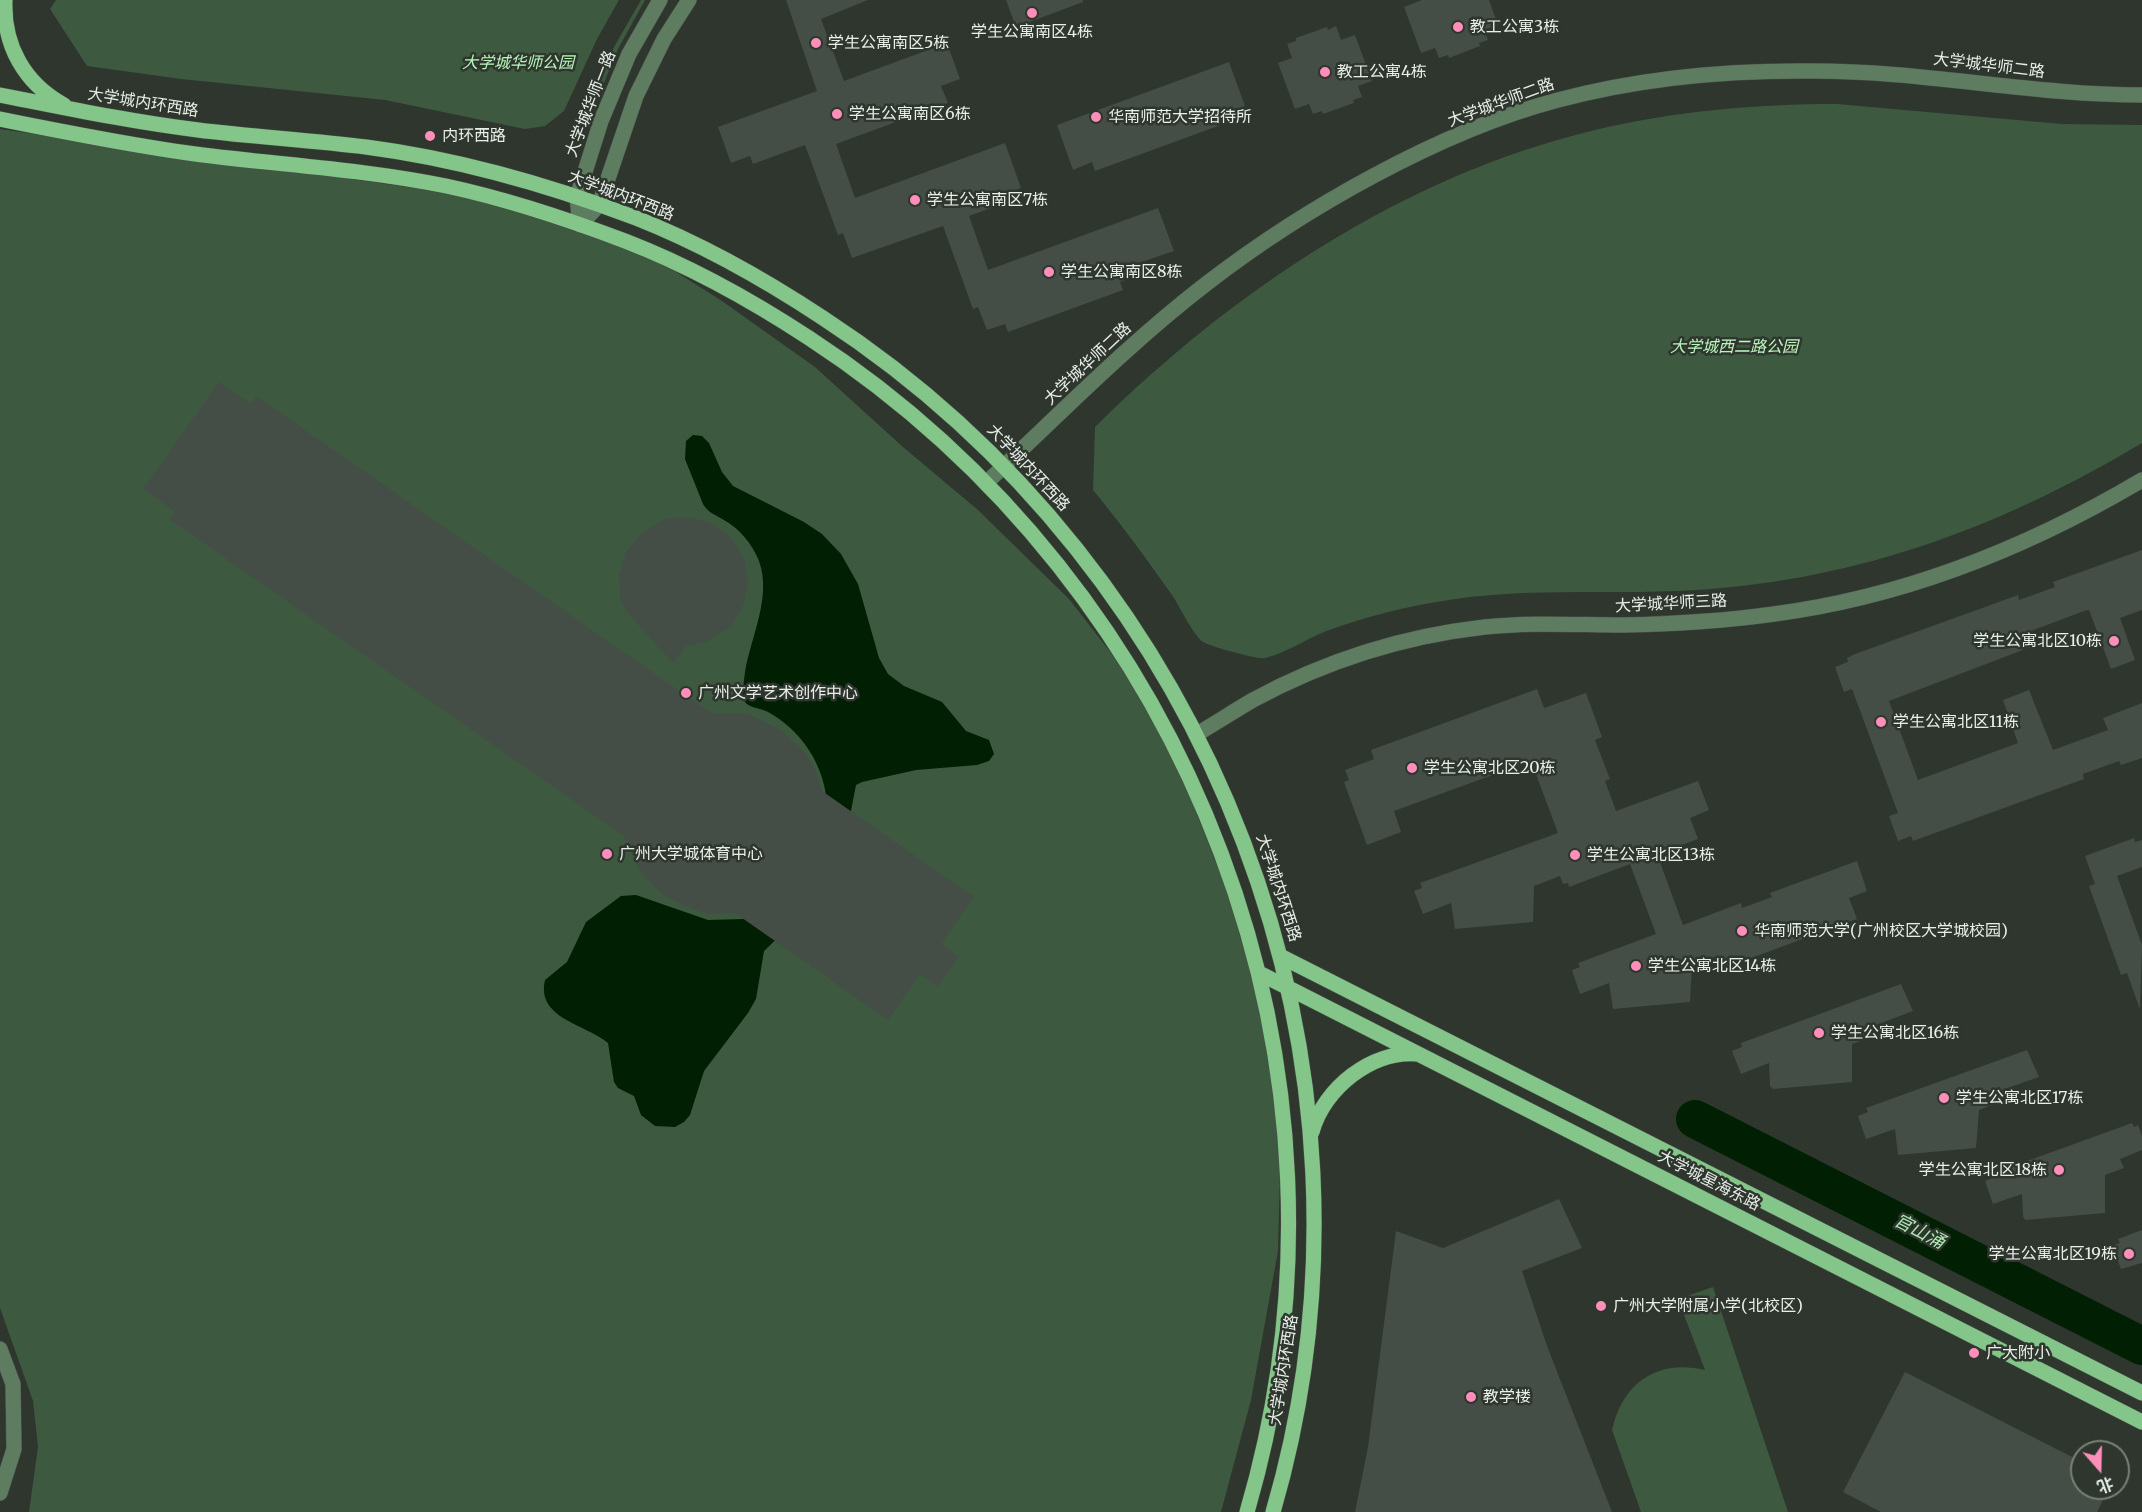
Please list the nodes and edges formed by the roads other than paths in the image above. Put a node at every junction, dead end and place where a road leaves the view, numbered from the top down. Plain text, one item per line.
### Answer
1 (5, 0) edge
2 (660, 0) edge
3 (689, 0) edge
4 (0, 95) edge
5 (2142, 95) edge
6 (72, 109) junction
7 (0, 119) edge
8 (577, 197) junction
9 (599, 205) junction
10 (580, 225) junction
11 (1004, 466) junction
12 (2142, 480) edge
13 (986, 483) junction
14 (1197, 734) junction
15 (1280, 956) junction
16 (1259, 973) junction
17 (1287, 987) junction
18 (1420, 1054) junction
19 (1311, 1137) junction
20 (0, 1349) edge
21 (2142, 1394) edge
22 (2142, 1422) edge
23 (0, 1493) edge
24 (1247, 1512) edge
25 (1273, 1512) edge

1 - 6 main road
2 - 8 street, 大学城华师一路
3 - 9 street
4 - 6 main road, 大学城内环西路
5 - 11 street, 大学城华师二路
6 - 8 main road, 大学城内环西路
7 - 10 main road, 大学城内环西路
8 - 9 main road, 大学城内环西路
8 - 10 street, 大学城华师一路
9 - 10 street
9 - 11 main road, 大学城内环西路
10 - 13 main road, 大学城内环西路
11 - 13 street, 大学城华师二路
11 - 14 main road, 大学城内环西路
12 - 14 street, 大学城华师三路
13 - 16 main road, 大学城内环西路
14 - 15 main road, 大学城内环西路
15 - 17 main road, 大学城内环西路
15 - 21 main road, 大学城星海东路
16 - 17 main road, 大学城星海东路
16 - 24 main road, 大学城内环西路
17 - 18 main road, 大学城星海东路
17 - 19 main road, 大学城内环西路
18 - 19 main road
18 - 22 main road, 大学城星海东路
19 - 25 main road, 大学城内环西路
20 - 23 street

